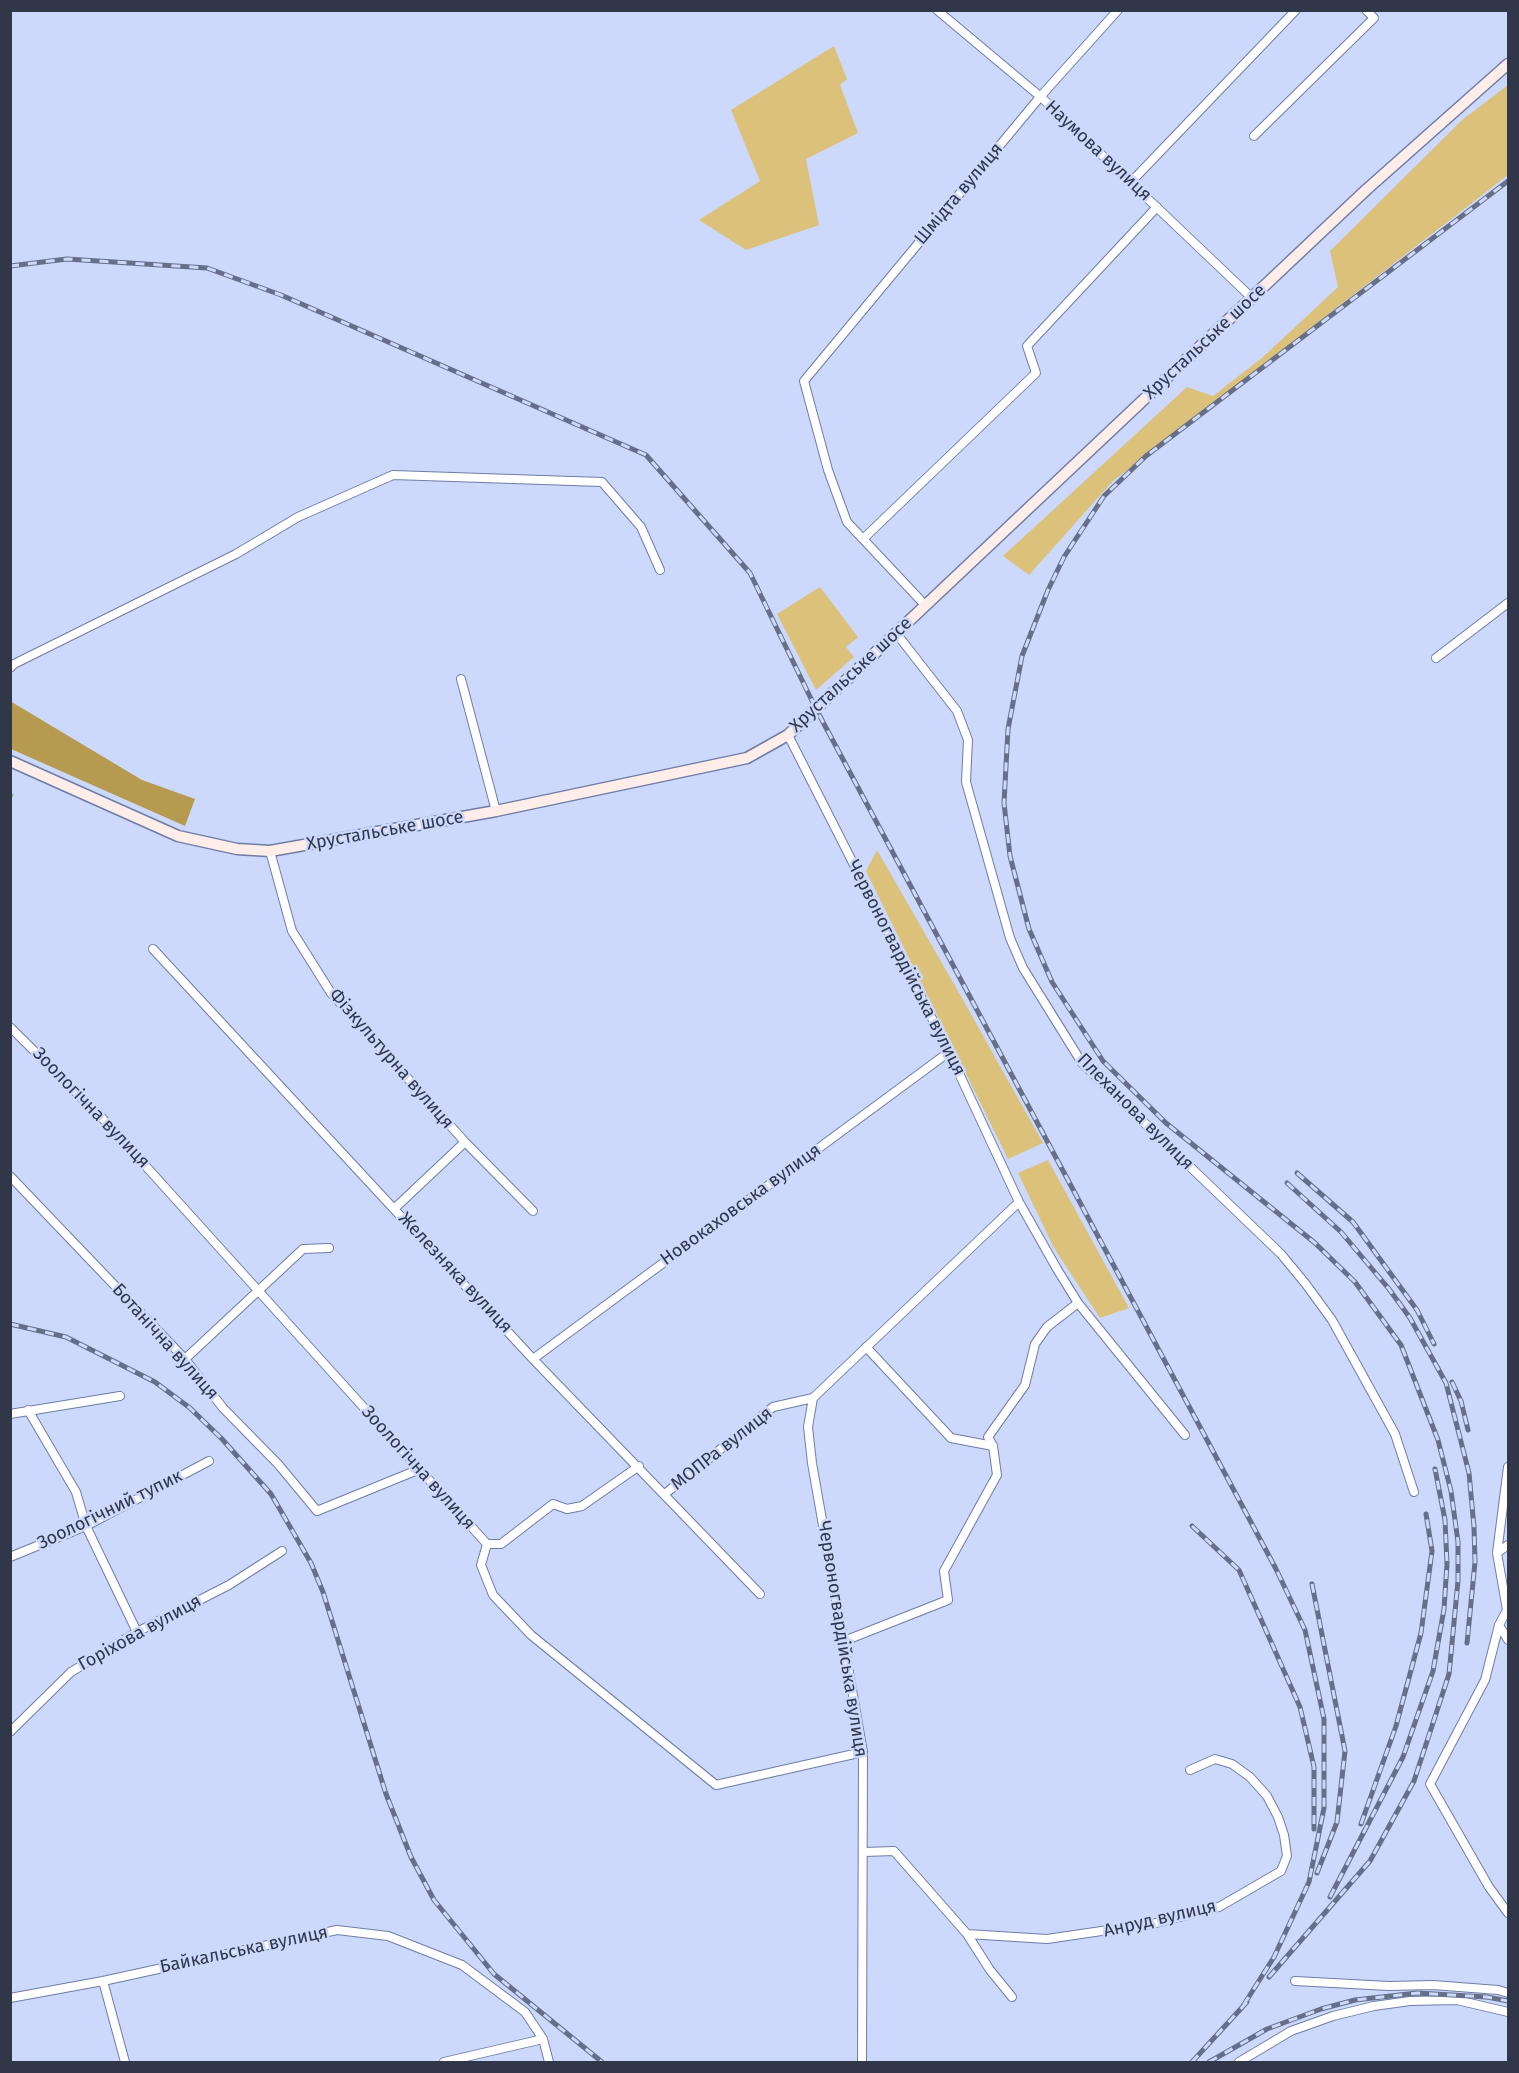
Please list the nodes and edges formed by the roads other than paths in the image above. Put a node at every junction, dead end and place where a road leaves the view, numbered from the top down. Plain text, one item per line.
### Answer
1 (937, 10) edge
2 (1118, 10) edge
3 (1296, 10) edge
4 (1366, 10) edge
5 (1509, 64) edge
6 (1040, 97) junction
7 (1254, 136) dead end
8 (1131, 182) junction
9 (1157, 207) junction
10 (1252, 298) junction
11 (863, 539) junction
12 (660, 570) dead end
13 (1509, 603) edge
14 (925, 605) junction
15 (896, 633) junction
16 (1436, 658) dead end
17 (10, 668) edge
18 (461, 679) dead end
19 (788, 735) junction
20 (10, 760) edge
21 (496, 811) junction
22 (270, 851) junction
23 (153, 950) dead end
24 (10, 1027) edge
25 (949, 1052) junction
26 (465, 1142) junction
27 (10, 1176) edge
28 (1020, 1202) junction
29 (395, 1208) junction
30 (533, 1211) dead end
31 (329, 1248) dead end
32 (258, 1291) junction
33 (1078, 1303) junction
34 (866, 1347) junction
35 (185, 1359) junction
36 (533, 1359) junction
37 (120, 1396) dead end
38 (813, 1398) junction
39 (28, 1410) junction
40 (10, 1414) edge
41 (1185, 1436) dead end
42 (993, 1446) junction
43 (209, 1461) dead end
44 (639, 1466) junction
45 (1509, 1467) edge
46 (420, 1469) junction
47 (1414, 1492) dead end
48 (666, 1493) junction
49 (86, 1526) junction
50 (487, 1545) junction
51 (1509, 1545) edge
52 (282, 1551) dead end
53 (1497, 1553) junction
54 (10, 1557) edge
55 (760, 1594) dead end
56 (1508, 1610) edge
57 (1499, 1625) junction
58 (137, 1632) junction
59 (1509, 1640) edge
60 (844, 1641) junction
61 (10, 1732) edge
62 (863, 1752) junction
63 (1190, 1770) dead end
64 (864, 1852) junction
65 (1509, 1912) edge
66 (967, 1934) junction
67 (103, 1981) junction
68 (1295, 1981) dead end
69 (1509, 1993) edge
70 (1012, 1997) dead end
71 (10, 1998) edge
72 (1509, 2012) edge
73 (543, 2039) junction
74 (125, 2062) edge
75 (444, 2062) edge
76 (549, 2062) edge
77 (862, 2062) edge
78 (1239, 2062) edge

1 - 6 street, Наумова вулиця
2 - 6 street, Шмідта вулиця
3 - 8 street
4 - 7 street
5 - 10 street, Хрустальське шосе
6 - 8 street, Наумова вулиця
6 - 11 street, Шмідта вулиця
8 - 9 street, Наумова вулиця
9 - 10 street, Наумова вулиця
9 - 11 street
10 - 14 street, Хрустальське шосе
11 - 14 street
12 - 17 street
13 - 16 street
14 - 15 street, Хрустальське шосе
15 - 19 street, Хрустальське шосе
15 - 47 street, Плеханова вулиця
18 - 21 street
19 - 21 street, Хрустальське шосе
19 - 25 street, Червоногвардійська вулиця
20 - 22 street, Хрустальське шосе
21 - 22 street, Хрустальське шосе
22 - 26 street, Фізкультурна вулиця
23 - 29 street, Железняка вулиця
24 - 32 street, Зоологічна вулиця
25 - 28 street, Червоногвардійська вулиця
25 - 36 street, Новокаховська вулиця
26 - 29 street
26 - 30 street, Фізкультурна вулиця
27 - 35 street, Ботанічна вулиця
28 - 33 street, Червоногвардійська вулиця
28 - 34 street
29 - 36 street, Железняка вулиця
31 - 32 street
32 - 35 street
32 - 46 street, Зоологічна вулиця
33 - 41 street, Червоногвардійська вулиця
33 - 42 street
34 - 38 street
34 - 42 street
35 - 46 street, Ботанічна вулиця
36 - 44 street, Железняка вулиця
37 - 39 street
38 - 48 street, МОПРа вулиця
38 - 60 street, Червоногвардійська вулиця
39 - 40 street
39 - 49 street
42 - 60 street
43 - 49 street, Зоологічний тупик
44 - 48 street, Железняка вулиця
44 - 50 street
45 - 53 street
46 - 50 street, Зоологічна вулиця
48 - 55 street, Железняка вулиця
49 - 54 street, Зоологічний тупик
49 - 58 street
50 - 62 street, Зоологічна вулиця
51 - 53 street
52 - 58 street, Горіхова вулиця
53 - 56 street
56 - 57 street
57 - 59 street
57 - 65 street
58 - 61 street, Горіхова вулиця
60 - 62 street, Червоногвардійська вулиця
62 - 64 street, Червоногвардійська вулиця
63 - 66 street, Анруд вулиця
64 - 66 street
64 - 77 street, Червоногвардійська вулиця
66 - 70 street
67 - 71 street, Байкальська вулиця
67 - 73 street, Байкальська вулиця
67 - 74 street
68 - 69 street
72 - 78 street
73 - 75 street
73 - 76 street, Байкальська вулиця

